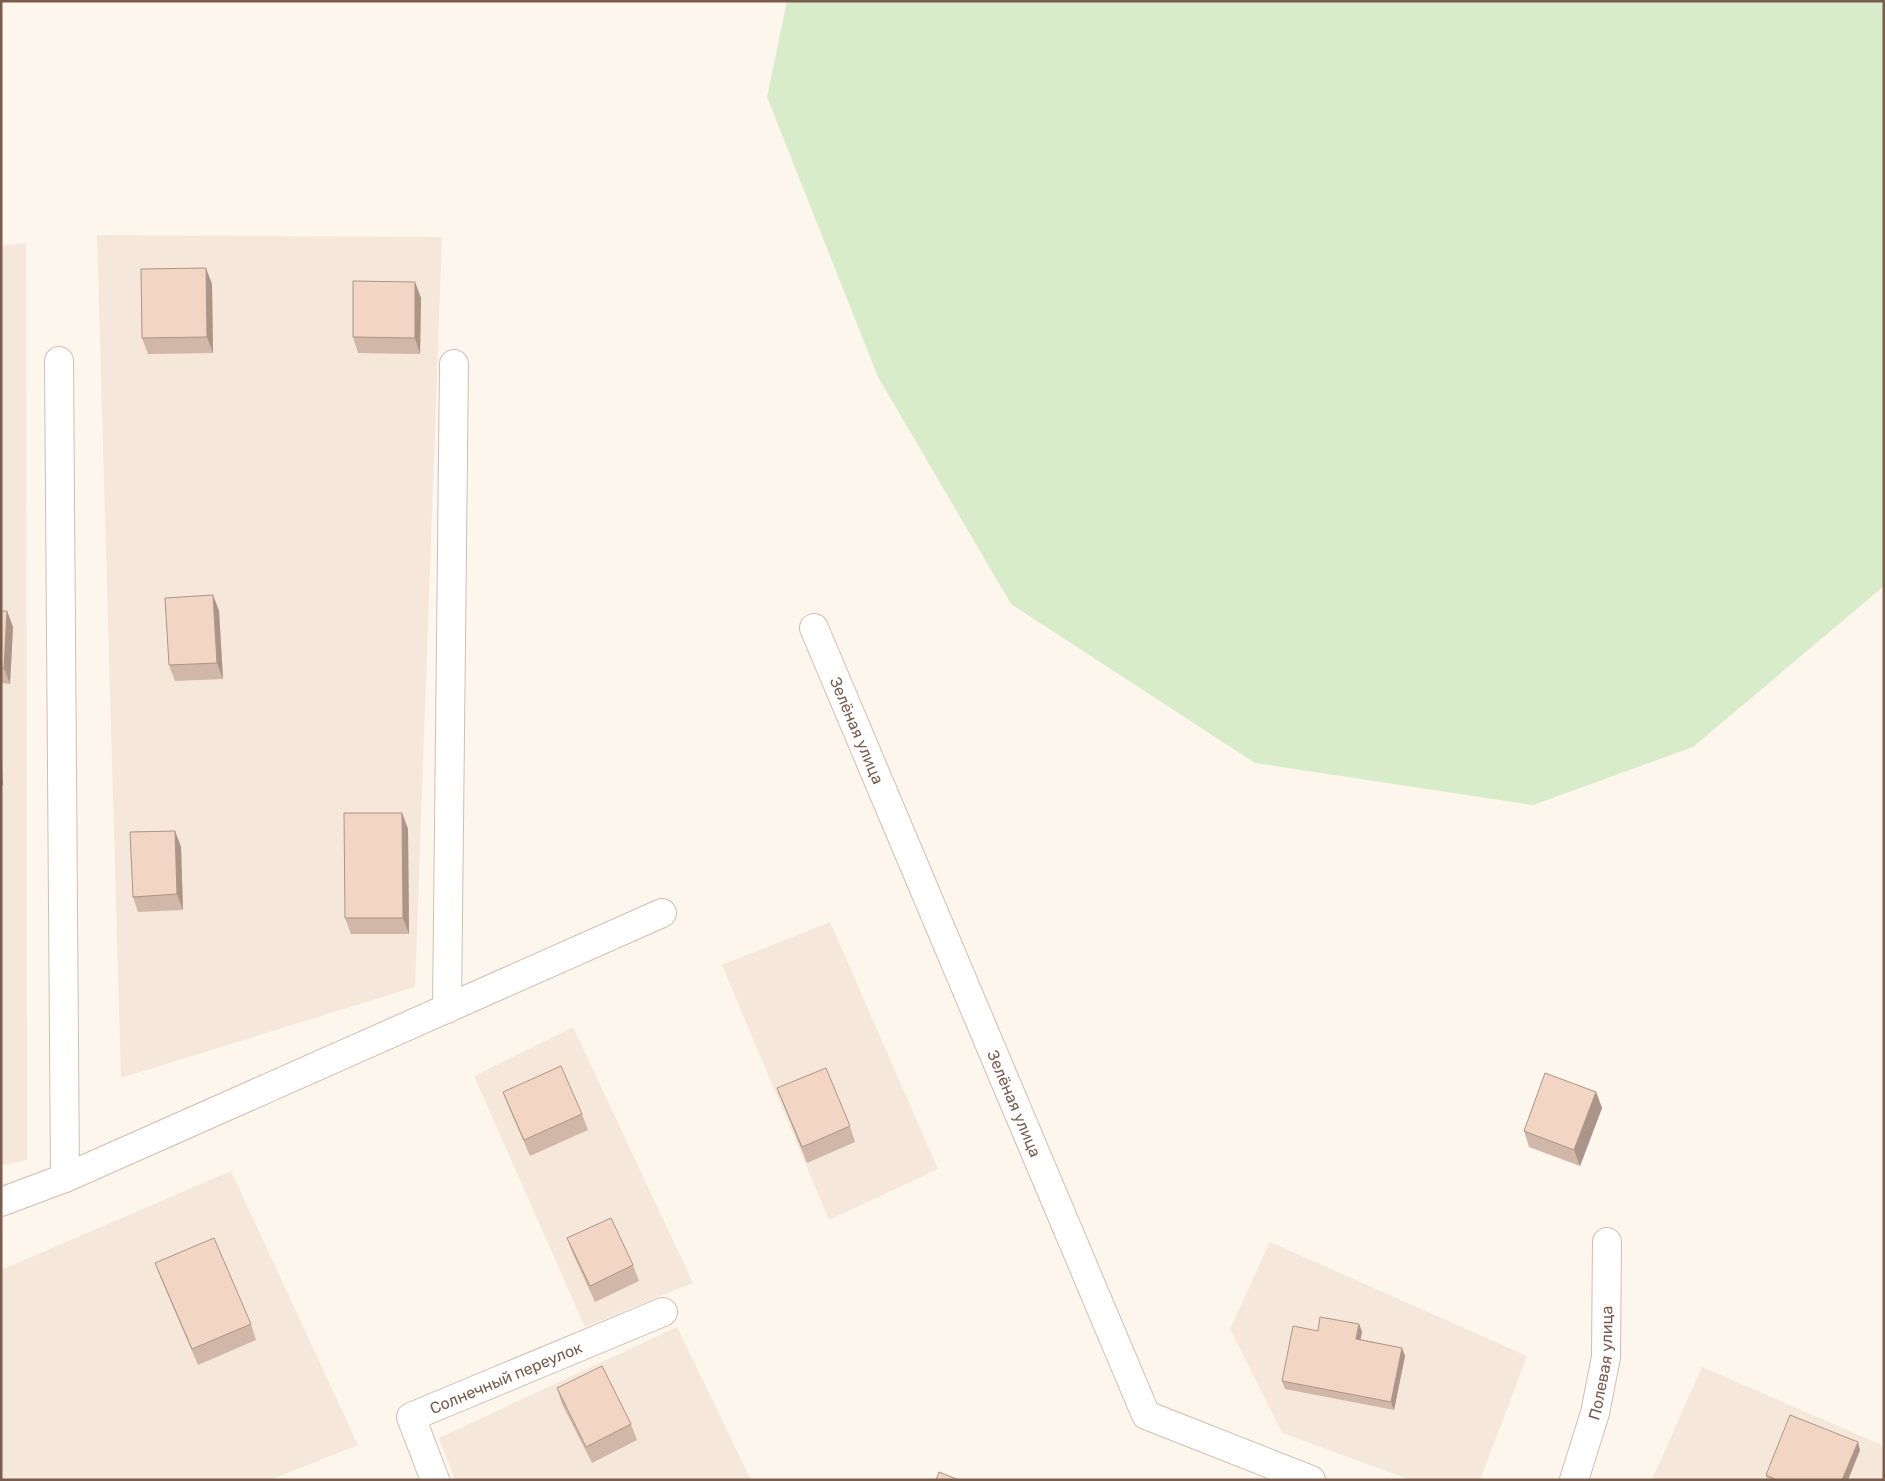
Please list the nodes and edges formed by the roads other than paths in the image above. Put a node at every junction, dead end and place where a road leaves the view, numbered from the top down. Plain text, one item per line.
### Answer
1 (59, 361) dead end
2 (454, 364) dead end
3 (814, 628) dead end
4 (662, 913) dead end
5 (446, 1009) junction
6 (65, 1178) junction
7 (1, 1202) edge
8 (1607, 1242) dead end
9 (663, 1312) dead end
10 (435, 1480) edge
11 (1311, 1480) edge
12 (1574, 1480) edge

1 - 6 street
2 - 5 street
3 - 11 street, Зелёная улица
4 - 5 street
5 - 6 street
6 - 7 street
8 - 12 street, Полевая улица
9 - 10 street, Солнечный переулок

